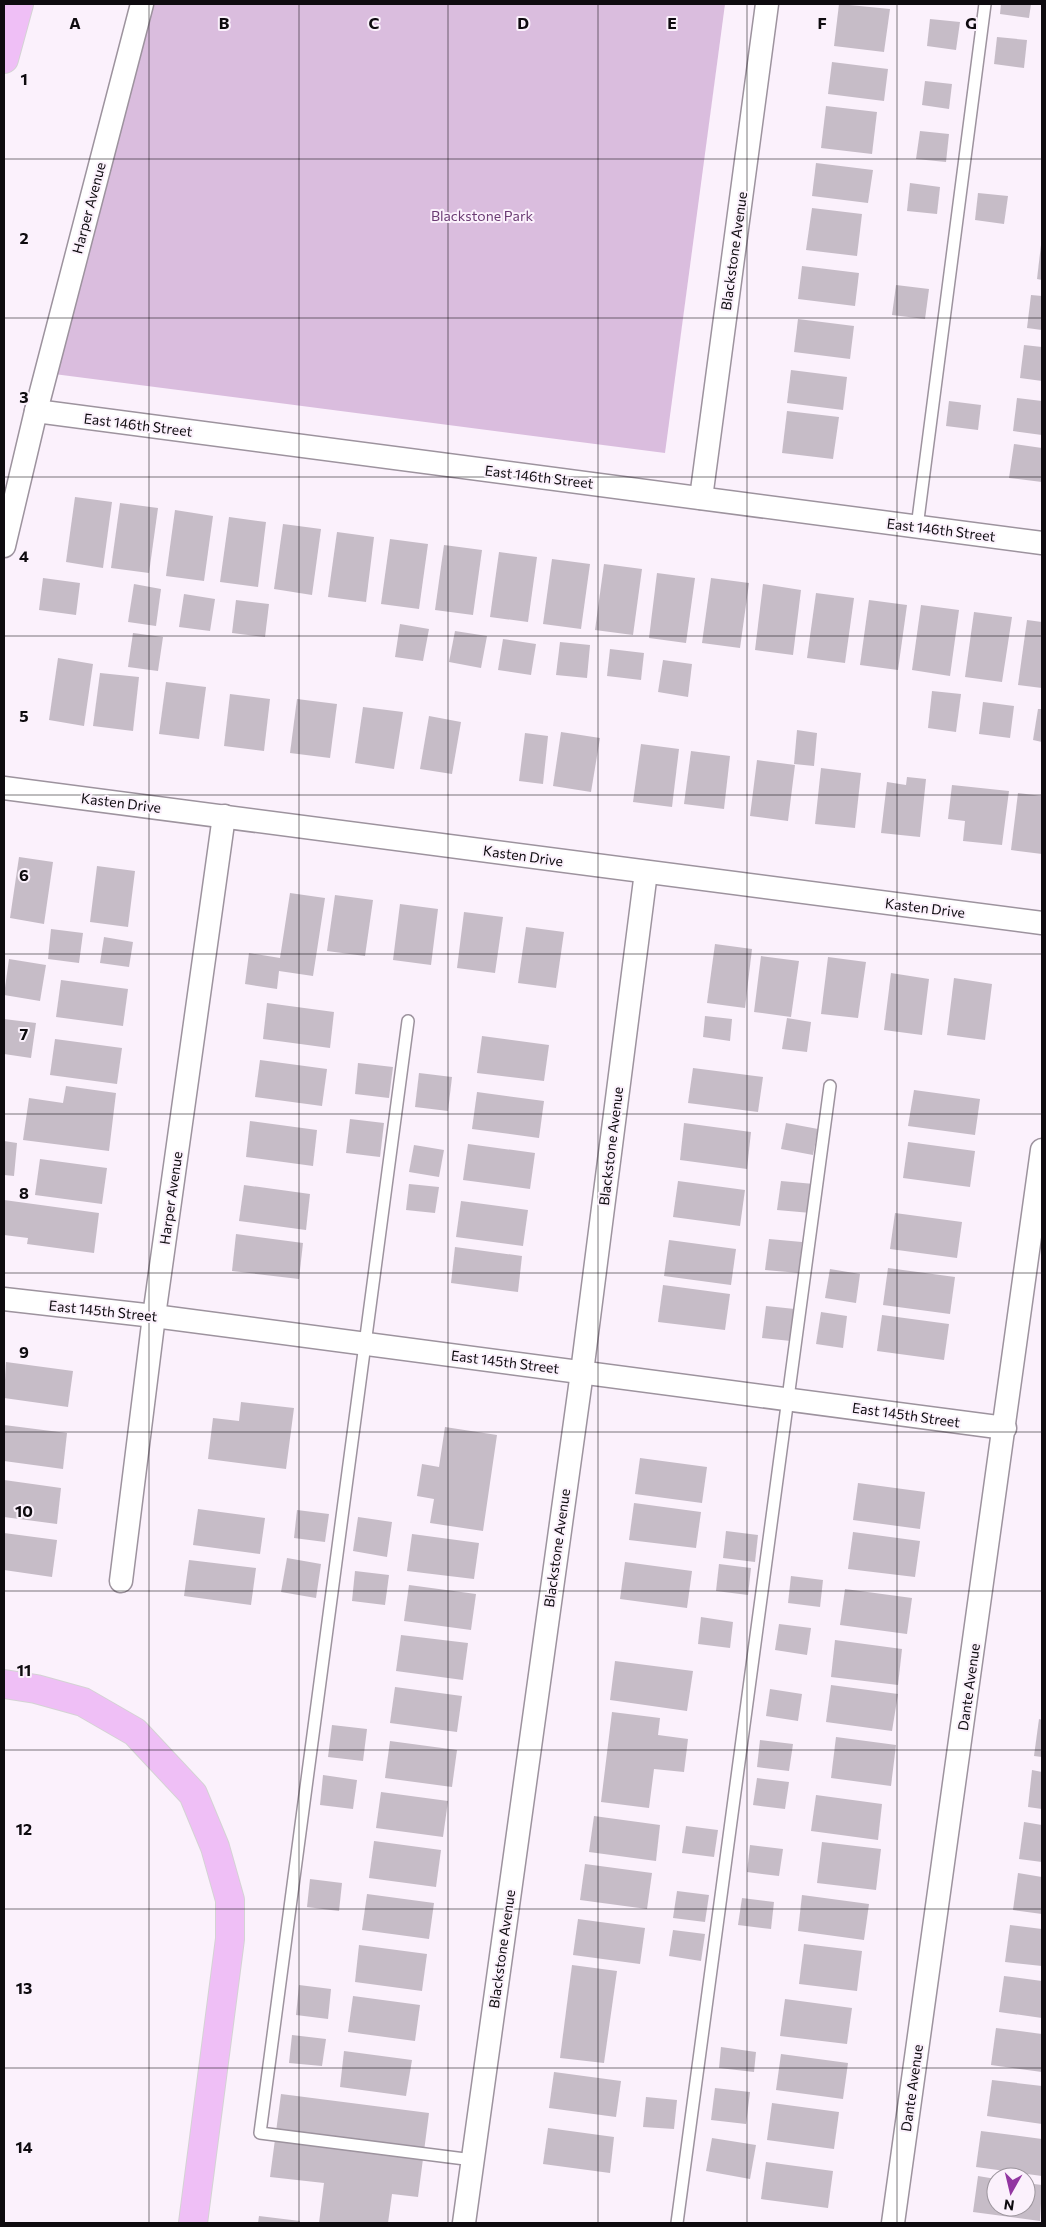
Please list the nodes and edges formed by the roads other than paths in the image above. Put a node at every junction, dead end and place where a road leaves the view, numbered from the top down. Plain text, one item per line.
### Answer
1 (19, 4) edge
2 (142, 4) edge
3 (767, 4) edge
4 (984, 4) edge
5 (4, 58) edge
6 (36, 412) junction
7 (700, 498) junction
8 (917, 527) junction
9 (1042, 543) edge
10 (4, 546) edge
11 (4, 788) edge
12 (224, 816) junction
13 (646, 872) junction
14 (1042, 923) edge
15 (408, 1021) dead end
16 (830, 1086) dead end
17 (1042, 1150) edge
18 (4, 1299) edge
19 (154, 1316) junction
20 (365, 1344) junction
21 (582, 1372) junction
22 (788, 1399) junction
23 (1005, 1428) junction
24 (121, 1581) dead end
25 (4, 1684) edge
26 (473, 2160) junction
27 (193, 2223) edge
28 (464, 2223) edge
29 (677, 2223) edge
30 (893, 2223) edge

1 - 5 highway
2 - 6 street, Harper Avenue
3 - 7 street, Blackstone Avenue
4 - 8 lane
6 - 7 street, East 146th Street
6 - 10 street, Harper Avenue
7 - 8 street, East 146th Street
8 - 9 street, East 146th Street
11 - 12 street, Kasten Drive
12 - 13 street, Kasten Drive
12 - 19 street, Harper Avenue
13 - 14 street, Kasten Drive
13 - 21 street, Blackstone Avenue
15 - 20 lane
16 - 22 lane
17 - 23 street, Dante Avenue
18 - 19 street, East 145th Street
19 - 20 street, East 145th Street
19 - 24 street, Harper Avenue
20 - 21 street, East 145th Street
20 - 26 lane
21 - 22 street, East 145th Street
21 - 26 street, Blackstone Avenue
22 - 23 street, East 145th Street
22 - 29 lane
23 - 30 street, Dante Avenue
25 - 27 highway
26 - 28 street, Blackstone Avenue

